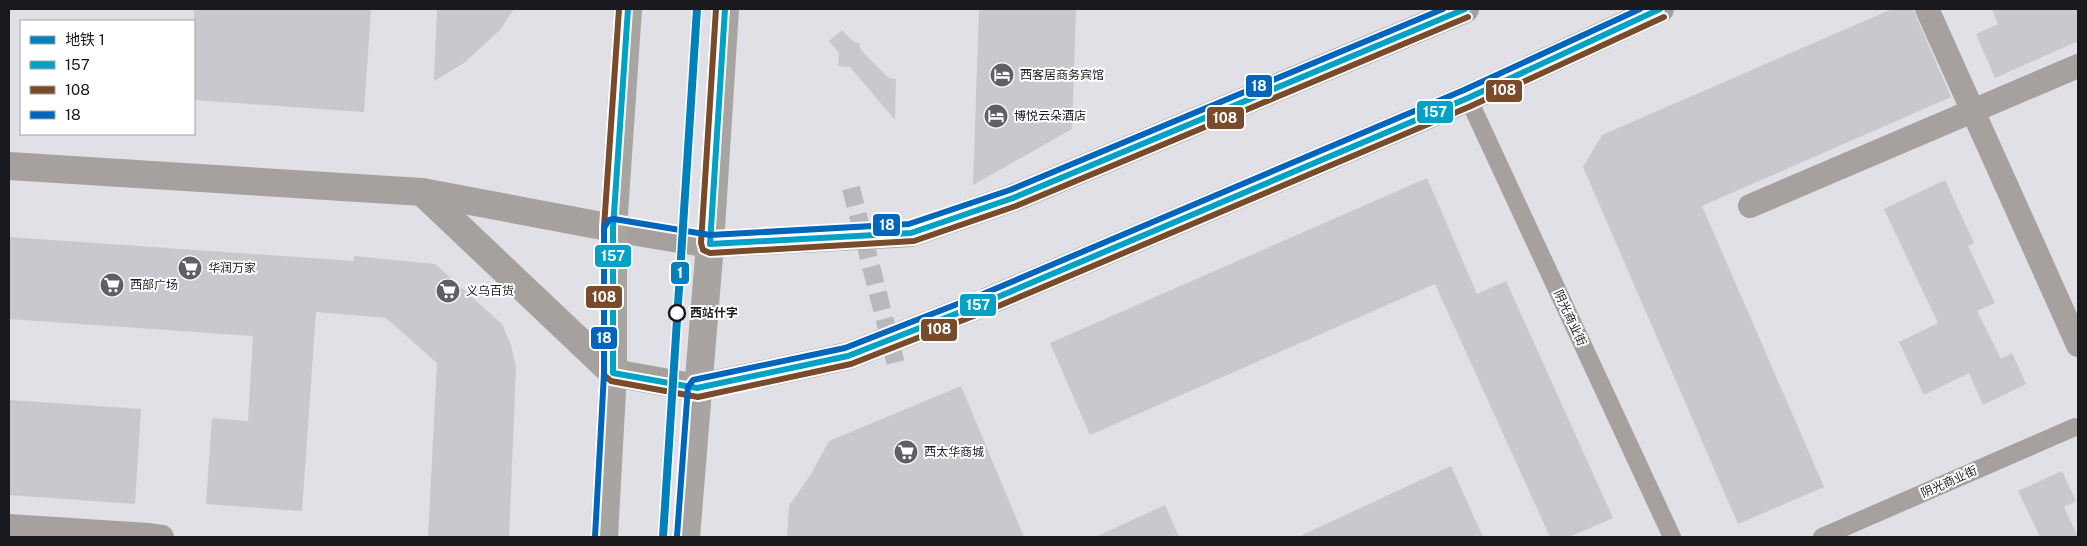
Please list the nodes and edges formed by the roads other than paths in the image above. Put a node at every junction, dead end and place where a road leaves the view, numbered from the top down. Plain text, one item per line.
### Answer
1 (628, 9) edge
2 (725, 9) edge
3 (1465, 9) edge
4 (1660, 9) edge
5 (1927, 9) edge
6 (2078, 66) edge
7 (1468, 98) junction
8 (1973, 111) junction
9 (9, 166) edge
10 (422, 192) junction
11 (1750, 206) dead end
12 (613, 228) junction
13 (710, 244) junction
14 (2078, 345) edge
15 (613, 373) junction
16 (697, 388) junction
17 (2075, 428) dead end
18 (9, 526) edge
19 (162, 537) edge
20 (604, 537) edge
21 (686, 537) edge
22 (1672, 537) edge
23 (1822, 537) edge

1 - 12 main road
2 - 13 main road
3 - 13 main road
4 - 7 main road
5 - 8 street
6 - 8 street
7 - 16 main road
7 - 22 street, 阴光商业街
8 - 11 street
8 - 14 street
9 - 10 street
10 - 12 street
10 - 15 street
12 - 13 main road
12 - 15 main road
13 - 16 main road
15 - 16 main road
15 - 20 main road
16 - 21 main road
17 - 23 street, 阴光商业街
18 - 19 street

